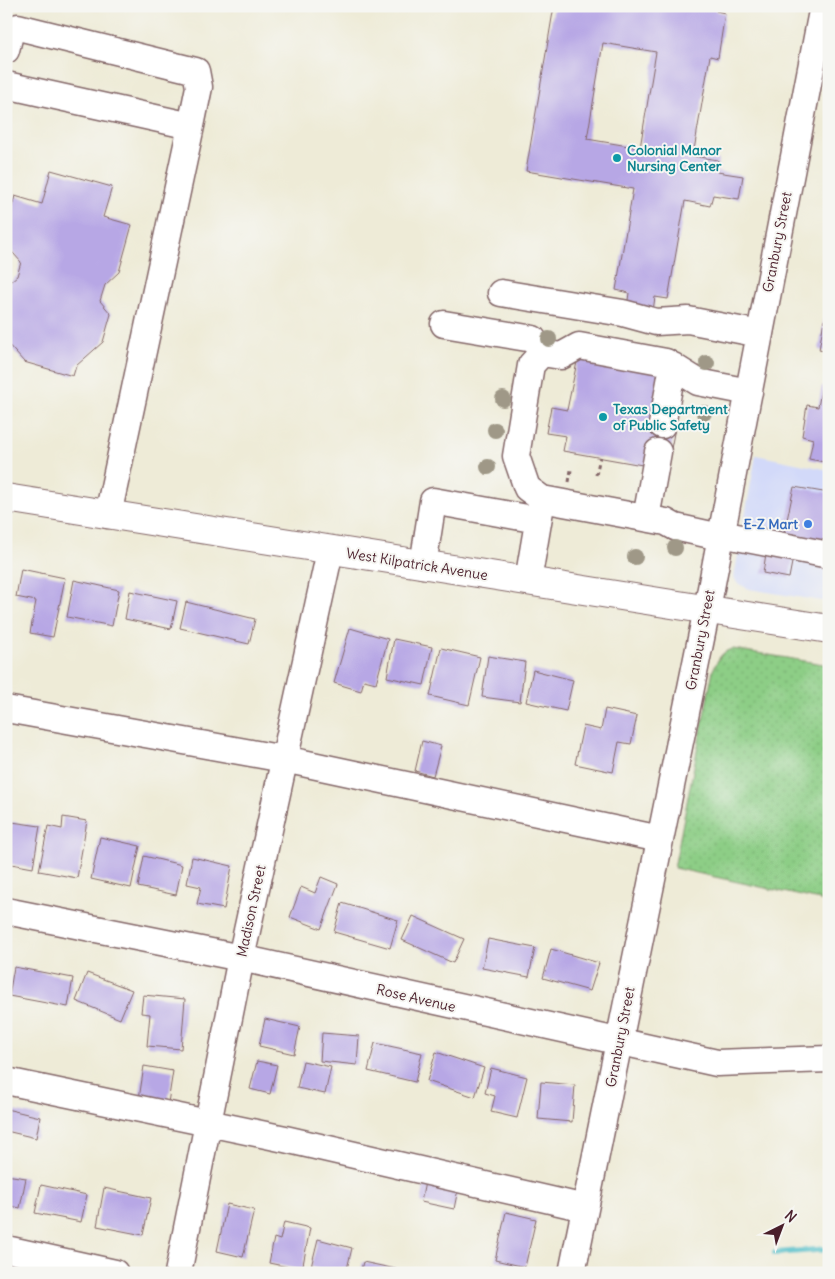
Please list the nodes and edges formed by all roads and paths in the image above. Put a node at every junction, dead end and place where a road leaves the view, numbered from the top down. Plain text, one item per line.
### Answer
1 (823, 6) edge
2 (6, 50) edge
3 (6, 85) edge
4 (191, 126) junction
5 (501, 293) dead end
6 (444, 324) dead end
7 (760, 334) junction
8 (542, 353) junction
9 (673, 366) junction
10 (749, 392) junction
11 (662, 426) dead end
12 (658, 452) dead end
13 (600, 457) dead end
14 (596, 475) dead end
15 (6, 498) edge
16 (540, 510) junction
17 (108, 515) junction
18 (646, 518) junction
19 (720, 536) junction
20 (330, 551) junction
21 (829, 555) edge
22 (423, 565) junction
23 (528, 581) junction
24 (707, 608) junction
25 (829, 629) edge
26 (6, 709) edge
27 (284, 759) junction
28 (660, 839) junction
29 (6, 911) edge
30 (241, 958) junction
31 (619, 1043) junction
32 (829, 1059) edge
33 (6, 1082) edge
34 (208, 1124) junction
35 (585, 1208) junction
36 (6, 1250) edge
37 (115, 1273) edge
38 (178, 1273) edge
39 (572, 1273) edge

1 - 7 street, Granbury Street
2 - 4 street
3 - 4 street
4 - 17 street
5 - 7 street
6 - 8 street
7 - 10 street, Granbury Street
8 - 9 street
8 - 16 street
9 - 10 street
9 - 11 street
10 - 19 street, Granbury Street
12 - 18 street
13 - 14 path
15 - 17 main road, West Kilpatrick Avenue
16 - 18 street
16 - 22 street
16 - 23 street
17 - 20 main road, West Kilpatrick Avenue
18 - 19 street
19 - 21 street
19 - 24 street, Granbury Street
20 - 22 main road, West Kilpatrick Avenue
20 - 27 street, Madison Street
22 - 23 main road, West Kilpatrick Avenue
23 - 24 main road, West Kilpatrick Avenue
24 - 25 main road, West Kilpatrick Avenue
24 - 28 street, Granbury Street
26 - 27 street
27 - 28 street
27 - 30 street, Madison Street
28 - 31 street, Granbury Street
29 - 30 street, Rose Avenue
30 - 31 street, Rose Avenue
30 - 34 street, Madison Street
31 - 32 street, Rose Avenue
31 - 35 street, Granbury Street
33 - 34 street
34 - 35 street
34 - 38 street, Madison Street
35 - 39 street, Granbury Street
36 - 37 street

